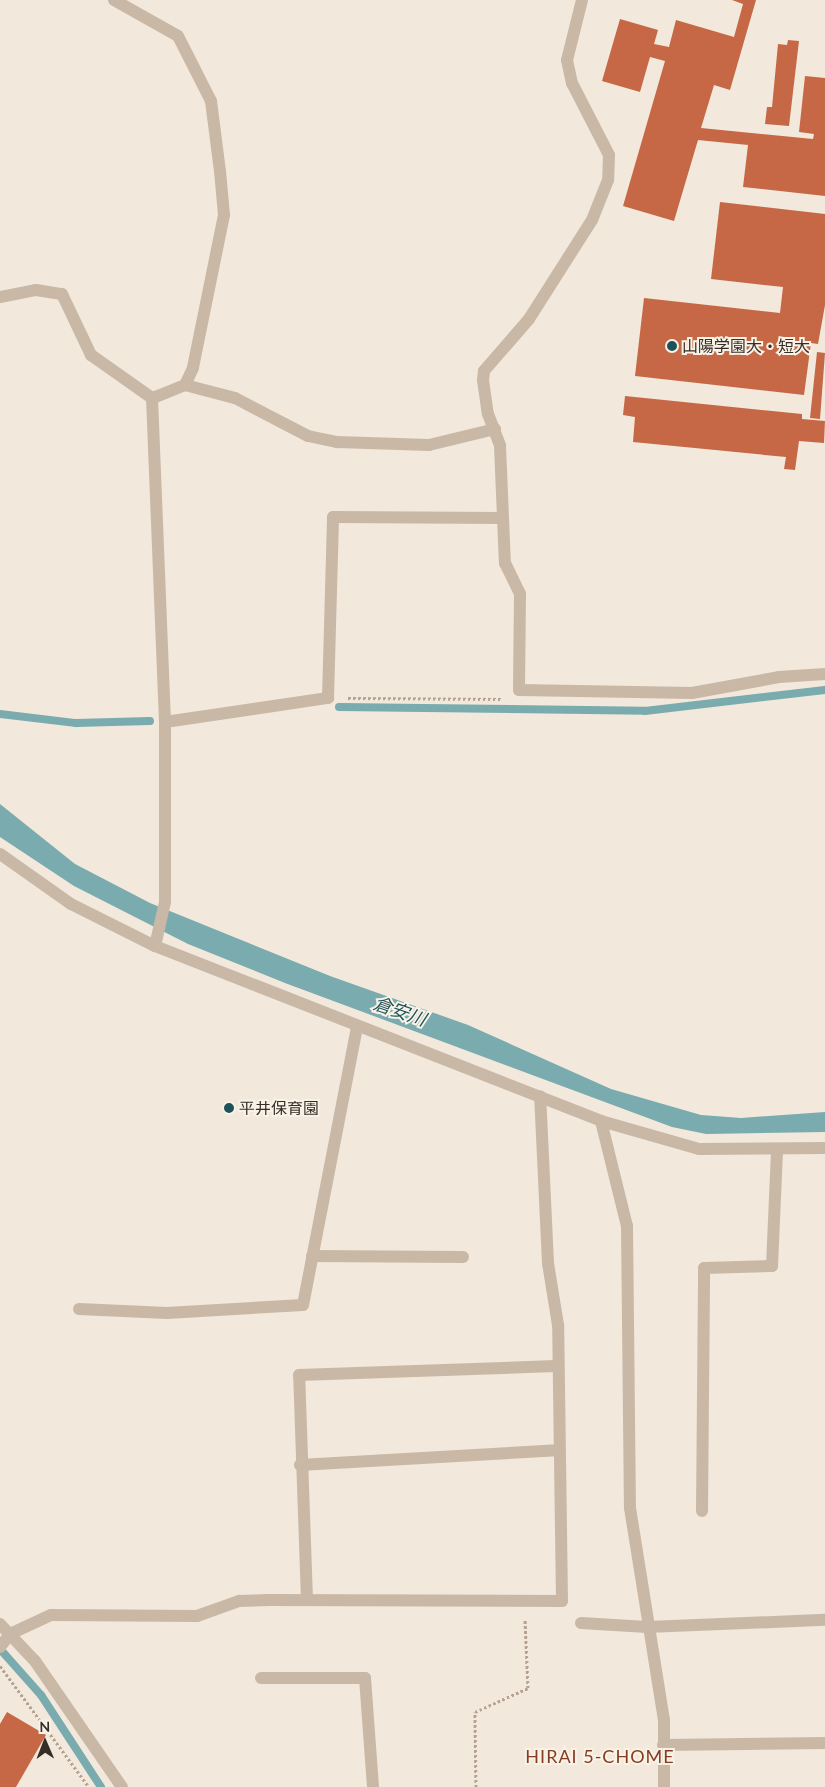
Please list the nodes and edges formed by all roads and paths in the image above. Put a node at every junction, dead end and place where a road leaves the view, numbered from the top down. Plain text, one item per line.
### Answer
1 (114, 0) edge
2 (582, 0) edge
3 (0, 297) edge
4 (186, 385) junction
5 (152, 398) junction
6 (494, 429) junction
7 (502, 518) junction
8 (825, 674) edge
9 (519, 690) junction
10 (328, 698) junction
11 (165, 722) junction
12 (0, 854) edge
13 (157, 940) junction
14 (357, 1028) junction
15 (540, 1096) junction
16 (601, 1121) junction
17 (825, 1148) edge
18 (778, 1151) junction
19 (312, 1256) junction
20 (463, 1257) dead end
21 (78, 1309) dead end
22 (556, 1366) junction
23 (557, 1450) junction
24 (300, 1465) junction
25 (702, 1511) dead end
26 (307, 1600) junction
27 (524, 1601) junction
28 (825, 1620) edge
29 (581, 1623) dead end
30 (0, 1624) edge
31 (647, 1627) junction
32 (4, 1641) edge
33 (0, 1666) edge
34 (261, 1678) dead end
35 (825, 1743) edge
36 (663, 1745) junction
37 (89, 1787) edge
38 (122, 1787) edge
39 (373, 1787) edge
40 (476, 1787) edge
41 (664, 1787) edge

1 - 4 street
2 - 6 street
3 - 5 street
4 - 5 street
4 - 6 street
5 - 11 street
6 - 7 street
7 - 9 street
7 - 10 street
8 - 9 street
9 - 10 path
10 - 11 street
11 - 13 street
12 - 13 street
13 - 14 street
14 - 15 street
14 - 19 street
15 - 16 street
15 - 22 street
16 - 18 street
16 - 31 street
17 - 18 street
18 - 25 street
19 - 20 street
19 - 21 street
22 - 23 street
22 - 24 street
23 - 24 street
23 - 27 street
24 - 26 street
26 - 27 street
26 - 32 street
27 - 40 path
28 - 31 street
29 - 31 street
30 - 32 street
31 - 36 street
32 - 38 street
33 - 37 path
34 - 39 street
35 - 36 street
36 - 41 street

